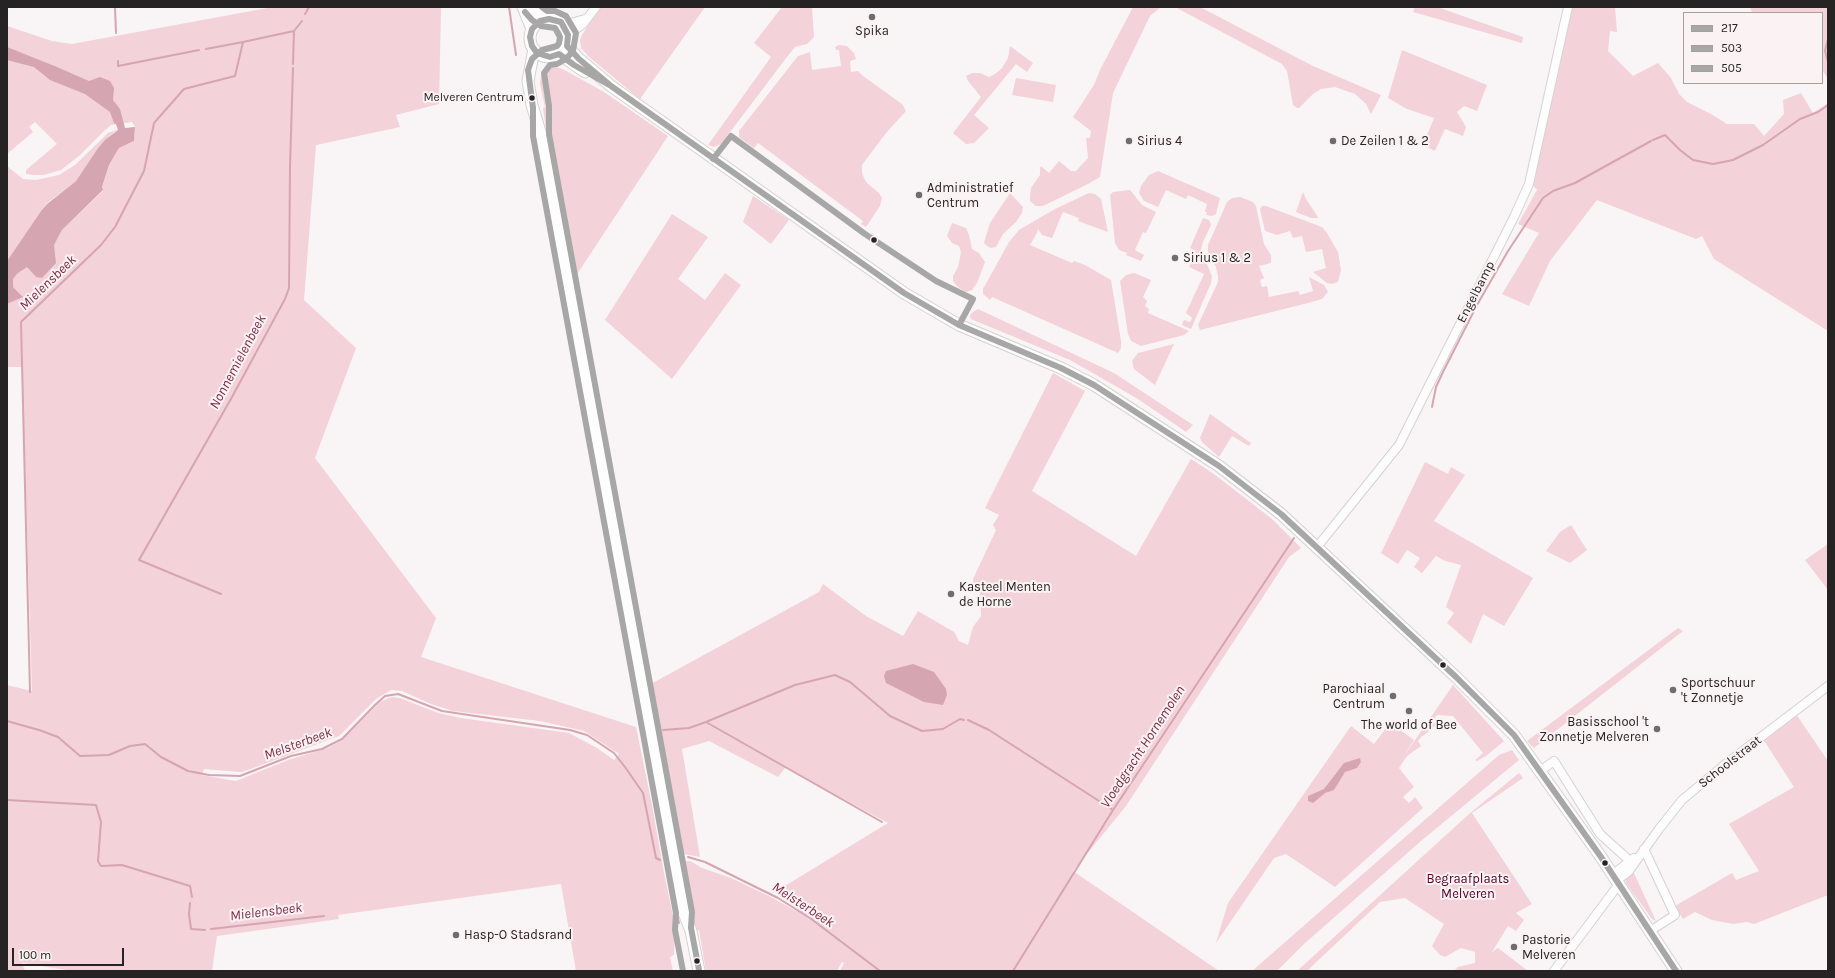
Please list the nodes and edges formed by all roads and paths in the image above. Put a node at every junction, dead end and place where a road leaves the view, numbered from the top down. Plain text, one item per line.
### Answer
1 (523, 7) edge
2 (531, 7) edge
3 (596, 7) edge
4 (1568, 7) edge
5 (545, 19) junction
6 (532, 29) junction
7 (565, 40) junction
8 (534, 50) junction
9 (546, 57) junction
10 (541, 135) junction
11 (1317, 547) junction
12 (1828, 686) edge
13 (1540, 771) junction
14 (1644, 850) junction
15 (1630, 861) junction
16 (1616, 880) junction
17 (684, 913) junction
18 (1650, 931) junction
19 (691, 971) edge
20 (698, 971) edge
21 (1554, 971) edge
22 (1676, 971) edge

1 - 6 main road
2 - 5 main road
3 - 7 street
4 - 11 street, Engelbamp
5 - 6 main road
5 - 7 main road
6 - 8 main road
7 - 9 main road
7 - 11 main road
8 - 9 main road
8 - 10 main road
9 - 10 main road
10 - 17 main road
11 - 13 main road
12 - 14 street, Schoolstraat
13 - 15 street
13 - 16 main road
14 - 15 street, Schoolstraat
14 - 16 street, Schoolstraat
14 - 18 street
15 - 16 street, Schoolstraat
16 - 18 main road
16 - 21 street
17 - 19 main road
17 - 20 main road
18 - 22 main road

